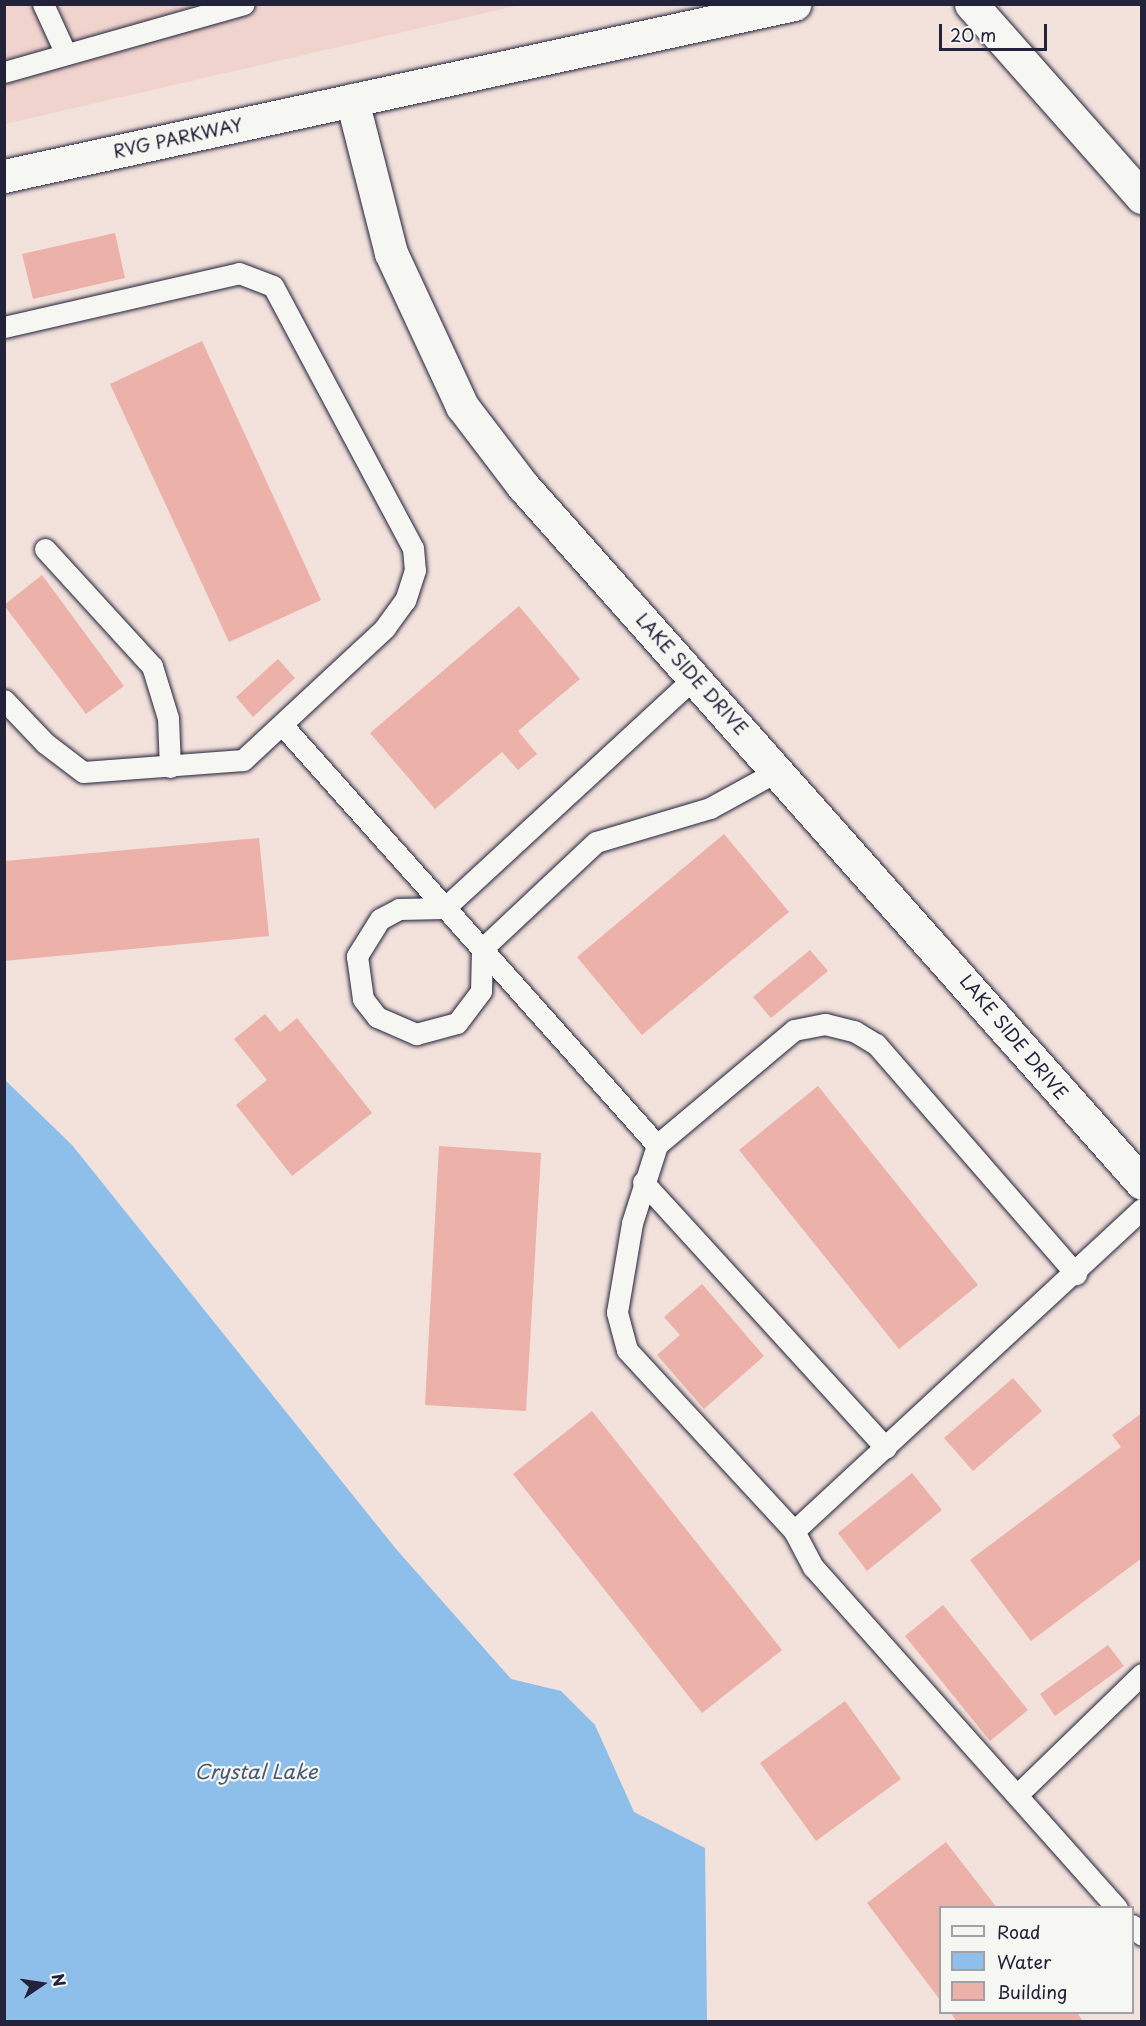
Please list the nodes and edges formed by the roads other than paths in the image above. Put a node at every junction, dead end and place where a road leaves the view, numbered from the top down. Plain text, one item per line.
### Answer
1 (43, 4) edge
2 (244, 4) edge
3 (794, 4) edge
4 (971, 4) edge
5 (64, 52) junction
6 (4, 72) edge
7 (352, 100) junction
8 (4, 176) edge
9 (1142, 197) edge
10 (4, 327) edge
11 (45, 549) dead end
12 (695, 677) junction
13 (4, 700) edge
14 (284, 728) junction
15 (170, 767) junction
16 (779, 770) junction
17 (446, 908) junction
18 (482, 949) junction
19 (657, 1145) junction
20 (643, 1182) junction
21 (1142, 1183) edge
22 (1142, 1209) edge
23 (1076, 1275) junction
24 (886, 1448) junction
25 (794, 1531) junction
26 (1142, 1674) edge
27 (1017, 1795) junction
28 (1115, 1906) edge

1 - 5 lane
2 - 5 lane
3 - 7 street, RVG PARKWAY
4 - 9 street
5 - 6 lane
7 - 8 street, RVG PARKWAY
7 - 12 street, LAKE SIDE DRIVE
10 - 14 lane
11 - 15 lane
12 - 16 street, LAKE SIDE DRIVE
12 - 17 lane
13 - 15 lane
14 - 15 lane
14 - 17 lane
16 - 18 lane
16 - 21 street, LAKE SIDE DRIVE
17 - 18 lane
17 - 18 lane
18 - 19 lane
19 - 20 lane
19 - 23 lane
20 - 24 lane
20 - 25 lane
22 - 23 lane
23 - 24 lane
24 - 25 lane
25 - 27 lane
26 - 27 lane
27 - 28 lane

